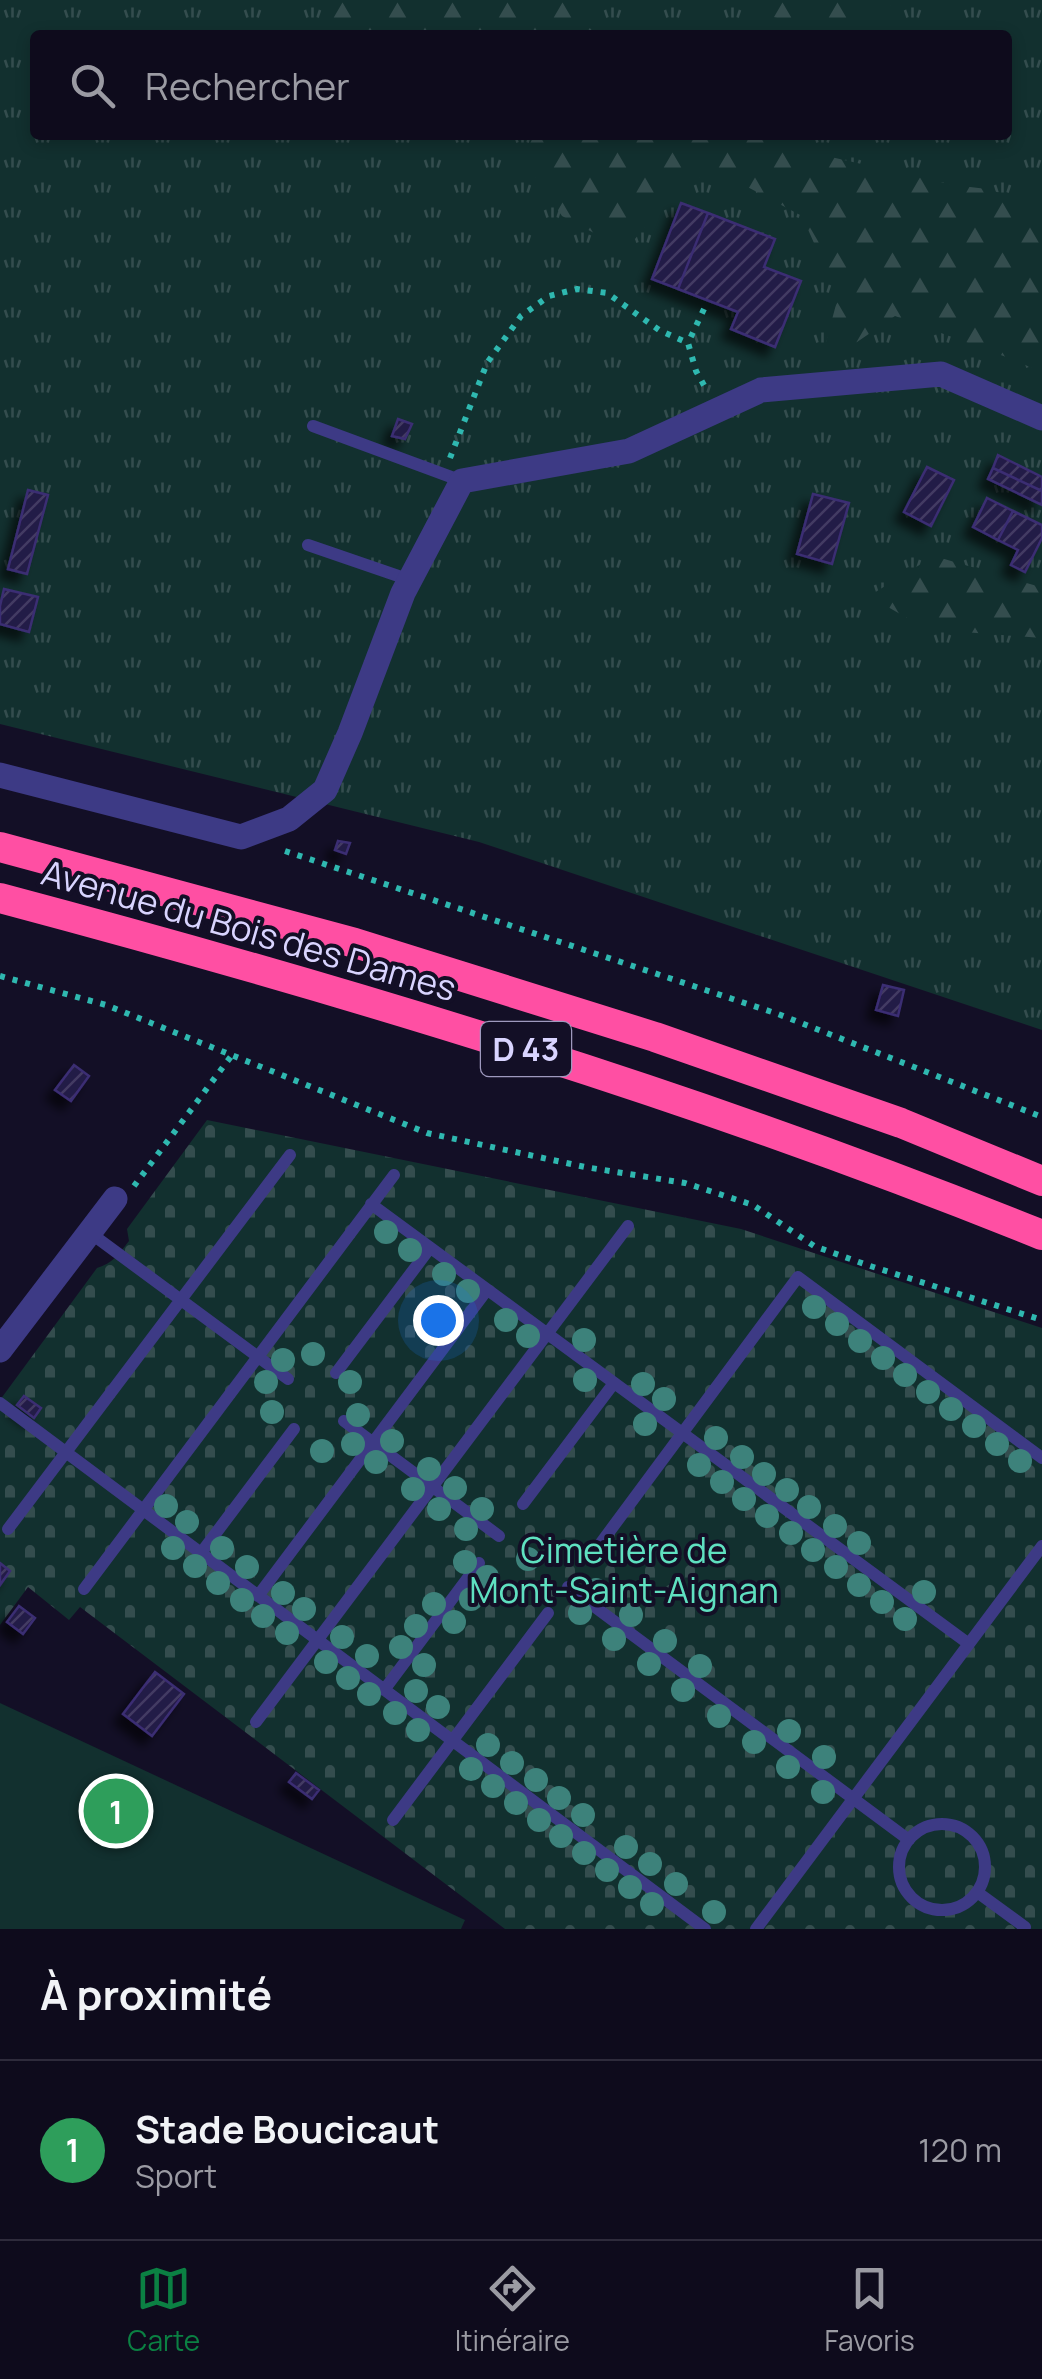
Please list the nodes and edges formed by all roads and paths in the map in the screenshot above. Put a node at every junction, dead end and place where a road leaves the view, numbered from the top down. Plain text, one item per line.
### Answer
1 (704, 310) dead end
2 (688, 343) junction
3 (718, 410) junction
4 (1042, 418) edge
5 (314, 426) dead end
6 (462, 481) junction
7 (308, 545) dead end
8 (410, 580) junction
9 (0, 774) edge
10 (242, 837) junction
11 (0, 847) edge
12 (0, 898) edge
13 (0, 976) edge
14 (232, 1054) junction
15 (1042, 1118) edge
16 (290, 1155) dead end
17 (394, 1174) dead end
18 (1042, 1181) edge
19 (115, 1199) joint
20 (371, 1204) junction
21 (628, 1226) dead end
22 (89, 1232) junction
23 (1042, 1234) edge
24 (430, 1248) junction
25 (488, 1290) junction
26 (181, 1300) junction
27 (1042, 1320) edge
28 (547, 1334) junction
29 (0, 1350) edge
30 (257, 1356) junction
31 (336, 1373) dead end
32 (288, 1379) dead end
33 (614, 1382) junction
34 (0, 1403) edge
35 (344, 1421) dead end
36 (294, 1429) dead end
37 (682, 1433) junction
38 (373, 1442) junction
39 (66, 1452) junction
40 (1042, 1458) edge
41 (433, 1486) junction
42 (522, 1504) dead end
43 (142, 1510) junction
44 (8, 1528) dead end
45 (499, 1536) dead end
46 (1042, 1546) edge
47 (201, 1553) junction
48 (592, 1554) dead end
49 (478, 1564) dead end
50 (568, 1586) dead end
51 (84, 1589) dead end
52 (258, 1596) junction
53 (548, 1613) dead end
54 (318, 1640) junction
55 (969, 1644) junction
56 (384, 1690) junction
57 (256, 1722) dead end
58 (452, 1741) junction
59 (854, 1798) junction
60 (392, 1820) dead end
61 (908, 1840) junction
62 (978, 1892) junction
63 (705, 1929) edge
64 (756, 1929) edge
65 (1024, 1929) edge

1 - 2 path
2 - 3 path
2 - 6 path
3 - 4 street
3 - 6 street
5 - 6 lane
6 - 8 street
7 - 8 lane
8 - 10 street
9 - 10 street
10 - 15 path
11 - 18 highway, Avenue du Bois des Dames / D 43
12 - 23 highway, Avenue du Bois des Dames / D 43
13 - 14 path
14 - 19 path
14 - 27 path
16 - 26 lane
17 - 20 lane
19 - 22 street
20 - 24 lane
20 - 30 lane
21 - 28 lane
22 - 26 lane
22 - 29 street
24 - 25 lane
24 - 31 lane
25 - 28 lane
25 - 38 lane
26 - 30 lane
26 - 39 lane
28 - 33 lane
28 - 41 lane
30 - 32 lane
30 - 43 lane
33 - 37 lane
33 - 42 lane
34 - 39 lane
35 - 38 lane
36 - 47 lane
37 - 40 lane
37 - 48 lane
37 - 55 lane
38 - 41 lane
38 - 52 lane
39 - 43 lane
39 - 44 lane
41 - 45 lane
41 - 54 lane
43 - 47 lane
43 - 51 lane
46 - 55 lane
47 - 52 lane
49 - 56 lane
50 - 59 lane
52 - 54 lane
53 - 58 lane
54 - 56 lane
54 - 57 lane
55 - 59 lane
56 - 58 lane
58 - 60 lane
58 - 63 lane
59 - 61 lane
59 - 64 lane
61 - 62 lane
61 - 62 lane
62 - 65 lane

